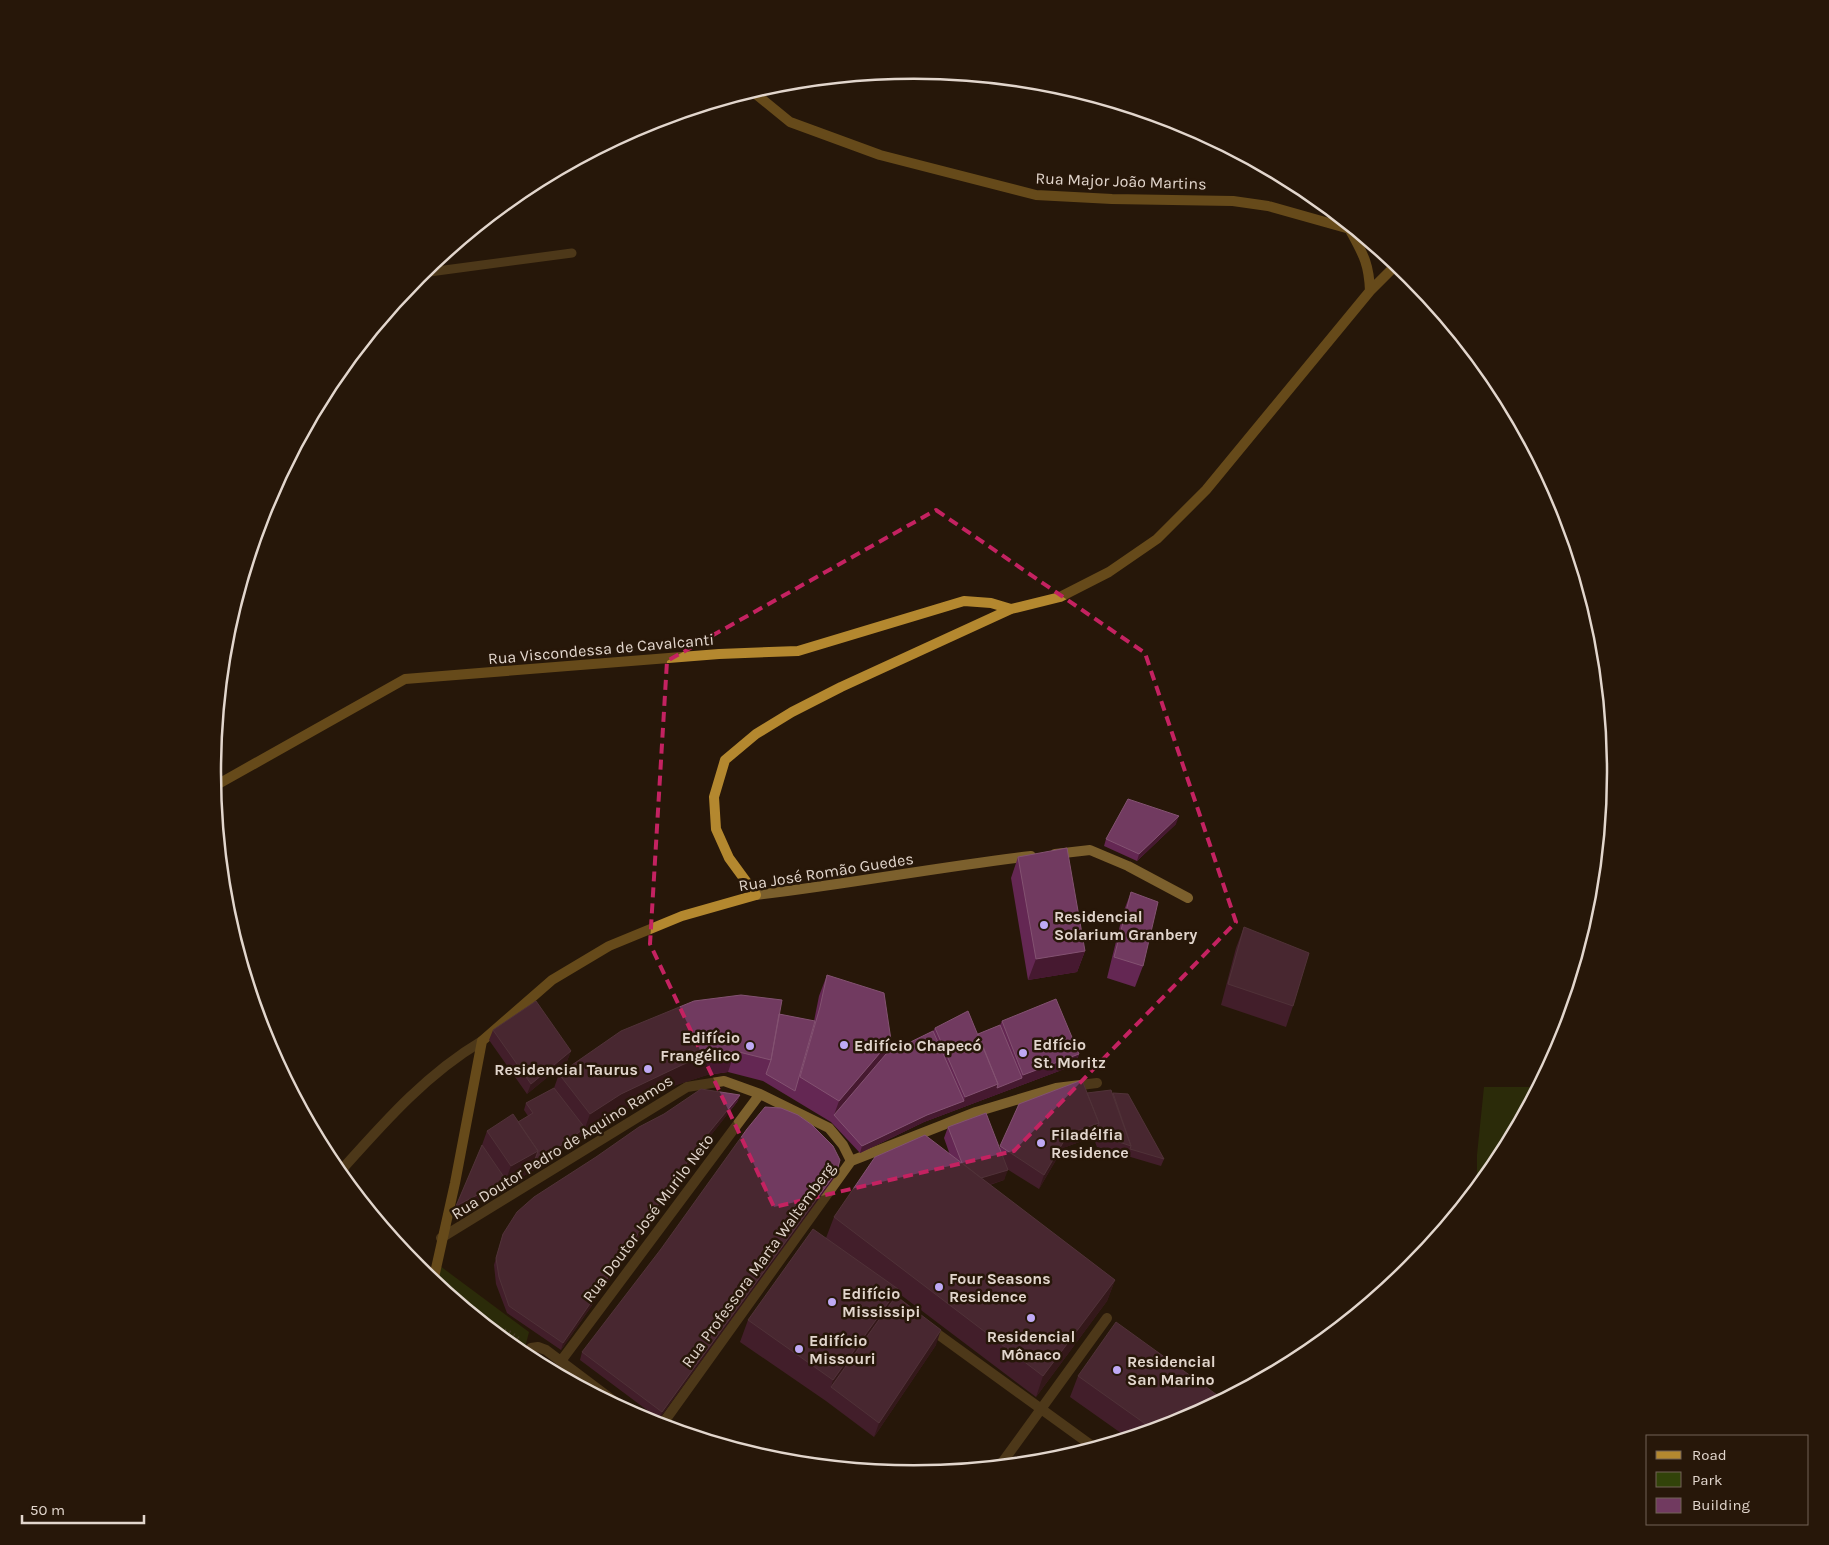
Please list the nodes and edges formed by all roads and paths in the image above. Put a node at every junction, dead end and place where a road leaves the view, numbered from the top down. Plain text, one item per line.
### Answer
1 (759, 97) edge
2 (1343, 227) edge
3 (1358, 239) edge
4 (572, 253) dead end
5 (1391, 269) edge
6 (437, 270) edge
7 (1370, 290) junction
8 (1011, 609) junction
9 (221, 783) edge
10 (756, 895) junction
11 (1188, 898) dead end
12 (482, 1041) junction
13 (1097, 1083) dead end
14 (760, 1094) junction
15 (851, 1162) junction
16 (344, 1167) edge
17 (442, 1238) junction
18 (435, 1273) edge
19 (1107, 1318) dead end
20 (921, 1322) edge
21 (500, 1329) edge
22 (522, 1344) edge
23 (533, 1351) edge
24 (562, 1362) junction
25 (600, 1390) edge
26 (1040, 1410) junction
27 (666, 1419) edge
28 (1089, 1444) edge
29 (1003, 1460) edge

1 - 2 street, Rua Major João Martins
3 - 7 street
4 - 6 lane
5 - 7 street
7 - 8 street
8 - 9 street, Rua Viscondessa de Cavalcanti
8 - 10 street
10 - 11 street, Rua José Romão Guedes
10 - 12 street, Rua José Romão Guedes
12 - 16 street, Rua José Romão Guedes
12 - 17 street
13 - 15 street, Rua Professora Marta Waltemberg
14 - 15 street, Rua Doutor Pedro de Aquino Ramos
14 - 17 street, Rua Doutor Pedro de Aquino Ramos
14 - 24 street, Rua Doutor José Murilo Neto
15 - 27 street, Rua Professora Marta Waltemberg
17 - 18 street
19 - 26 street
20 - 26 street
21 - 22 path
23 - 24 street
24 - 25 street
26 - 28 street
26 - 29 street

